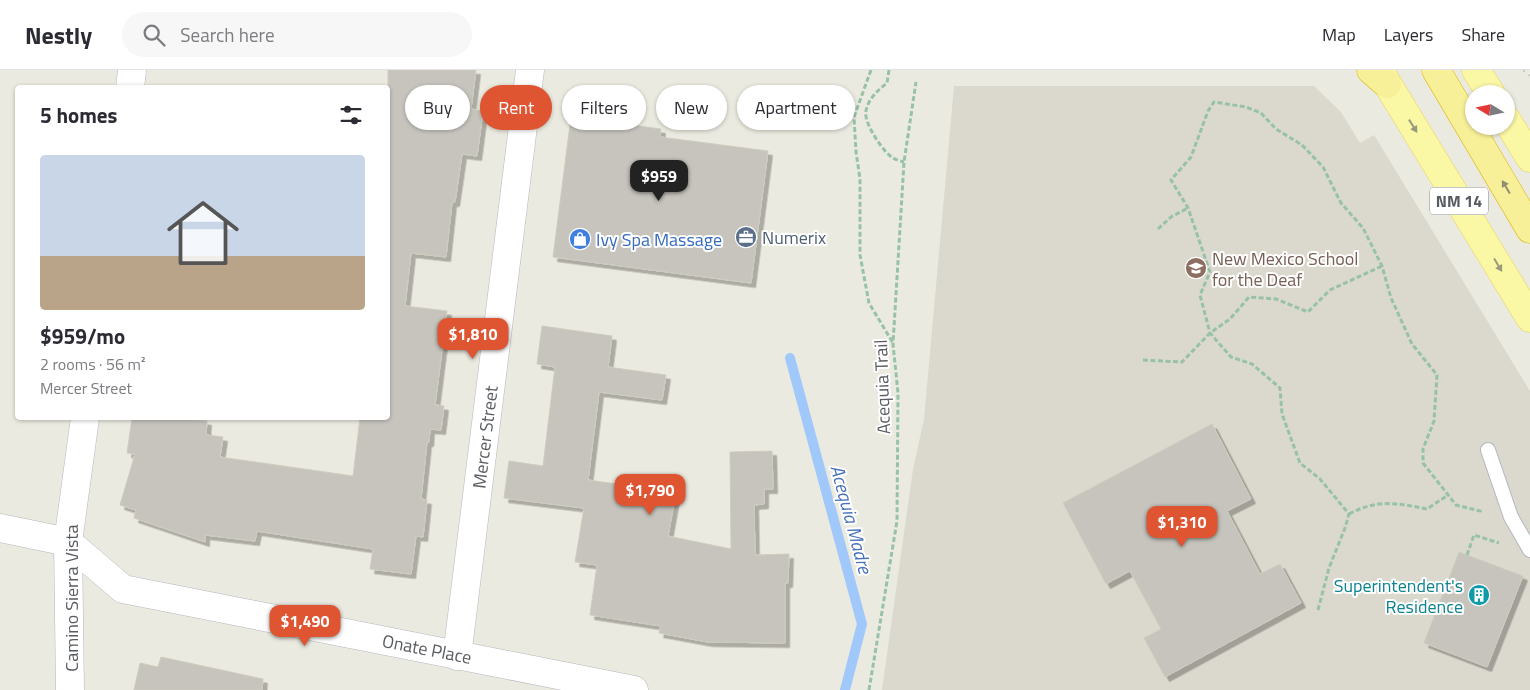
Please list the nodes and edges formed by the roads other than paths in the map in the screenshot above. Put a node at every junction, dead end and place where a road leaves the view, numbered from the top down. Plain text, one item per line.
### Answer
1 (132, 70) edge
2 (530, 70) edge
3 (1436, 70) edge
4 (1476, 70) edge
5 (1379, 75) edge
6 (130, 85) edge
7 (1485, 85) edge
8 (1515, 134) edge
9 (1530, 158) edge
10 (1530, 229) edge
11 (1530, 318) edge
12 (85, 420) edge
13 (1488, 450) dead end
14 (0, 528) edge
15 (68, 542) junction
16 (1530, 550) edge
17 (458, 656) junction
18 (70, 690) edge
19 (634, 690) edge

1 - 6 street
2 - 17 street, Mercer Street
10 -> 3 highway
4 - 7 main road
5 -> 11 main road, NM 14
8 - 9 main road
12 - 15 street, Camino Sierra Vista
13 - 16 lane
14 - 15 street, Onate Place
15 - 17 street, Onate Place
15 - 18 street, Camino Sierra Vista
17 - 19 street, Onate Place

